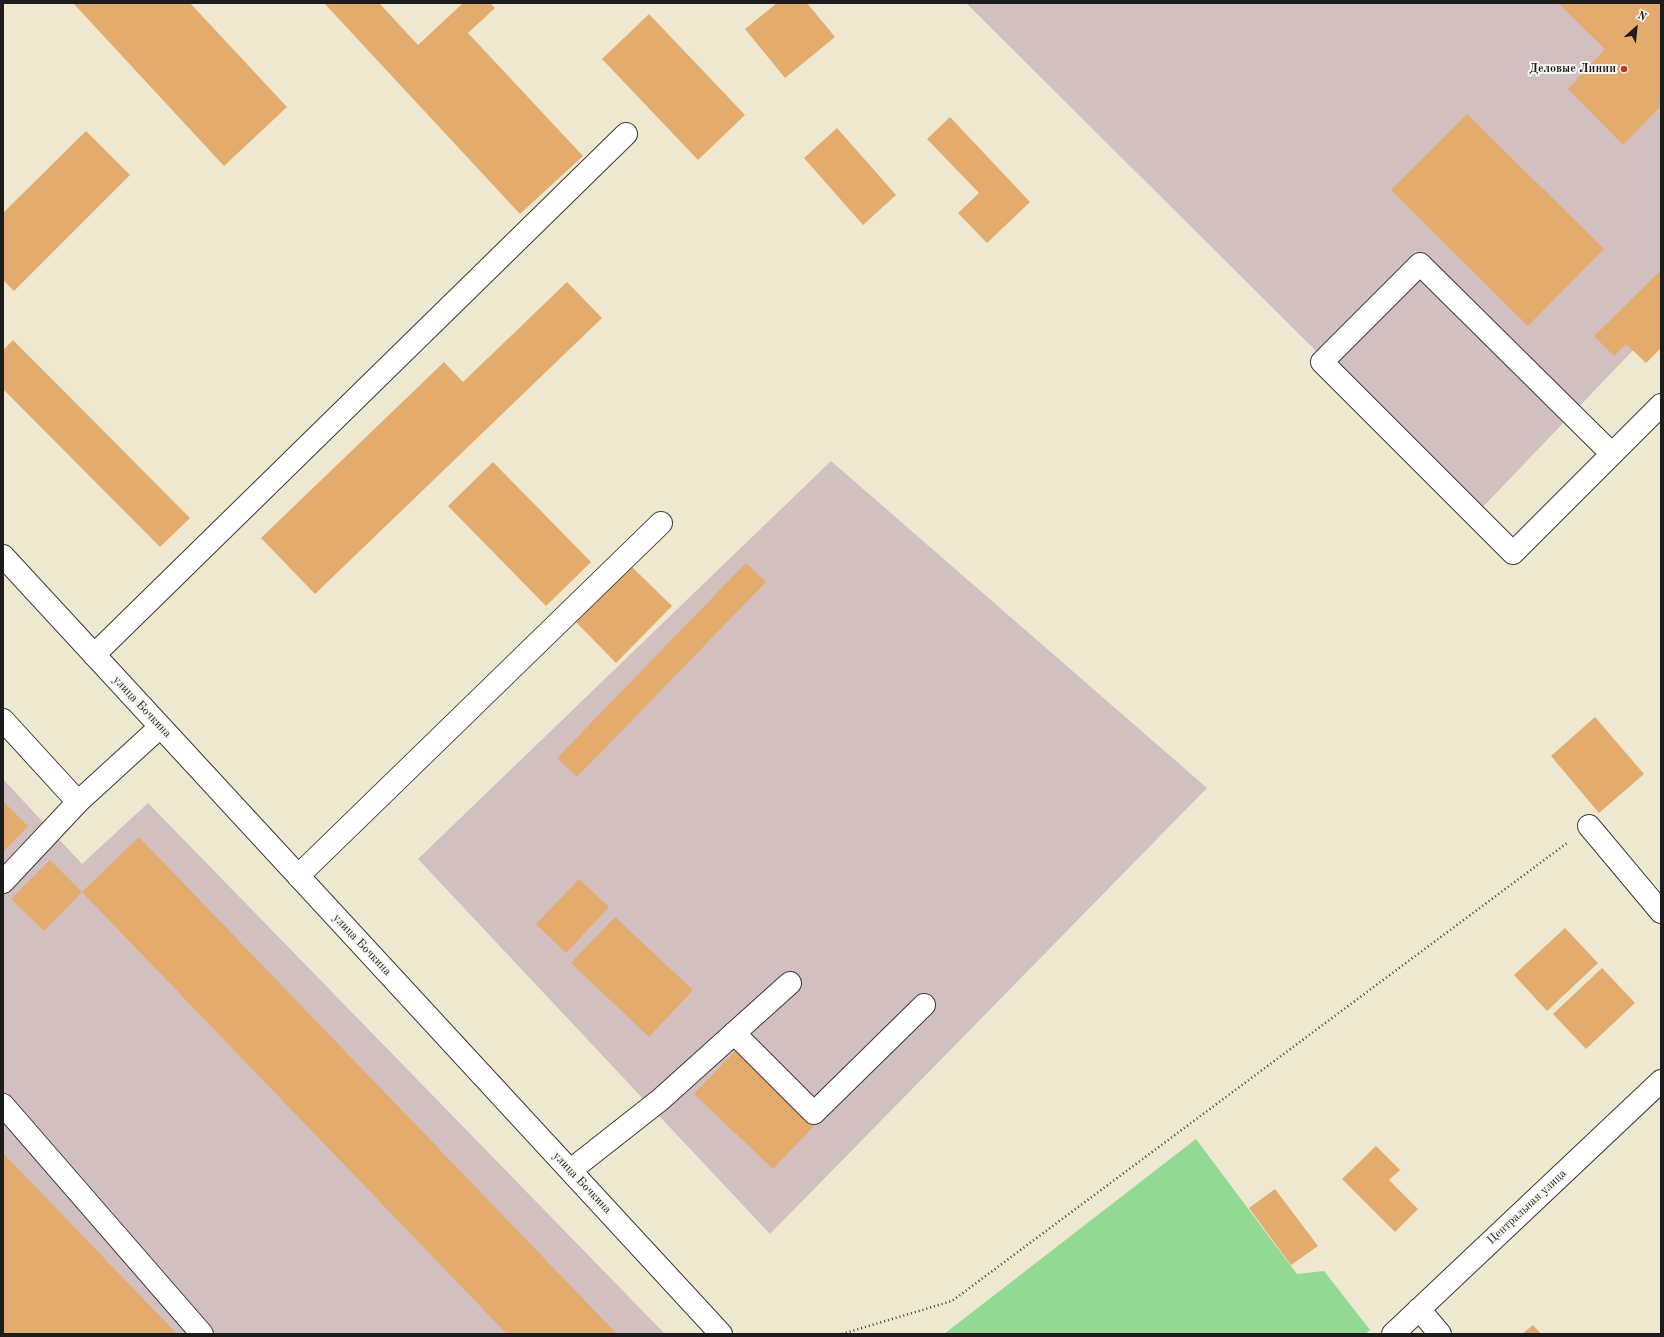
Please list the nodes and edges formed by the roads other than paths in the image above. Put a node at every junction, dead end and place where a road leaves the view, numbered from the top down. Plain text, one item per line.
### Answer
1 (626, 134) dead end
2 (1661, 405) edge
3 (1612, 454) junction
4 (661, 523) dead end
5 (3, 556) edge
6 (94, 655) junction
7 (3, 720) edge
8 (160, 727) junction
9 (78, 802) junction
10 (1589, 826) road end
11 (298, 876) junction
12 (3, 882) edge
13 (1661, 912) edge
14 (790, 983) dead end
15 (924, 1005) dead end
16 (734, 1033) junction
17 (1661, 1081) edge
18 (3, 1105) edge
19 (571, 1170) junction
20 (1419, 1310) junction
21 (202, 1334) edge
22 (721, 1334) edge
23 (1393, 1334) edge
24 (1440, 1334) edge

1 - 6 street
2 - 3 street
3 - 3 street
4 - 11 street
5 - 6 street, улица Бочкина
6 - 8 street, улица Бочкина
7 - 9 street
8 - 9 street
8 - 11 street, улица Бочкина
9 - 12 street
10 - 13 street
11 - 19 street, улица Бочкина
14 - 16 street
15 - 16 street
16 - 19 street
17 - 20 street, Центральная улица
18 - 21 street
19 - 22 street, улица Бочкина
20 - 23 street, Центральная улица
20 - 24 street

